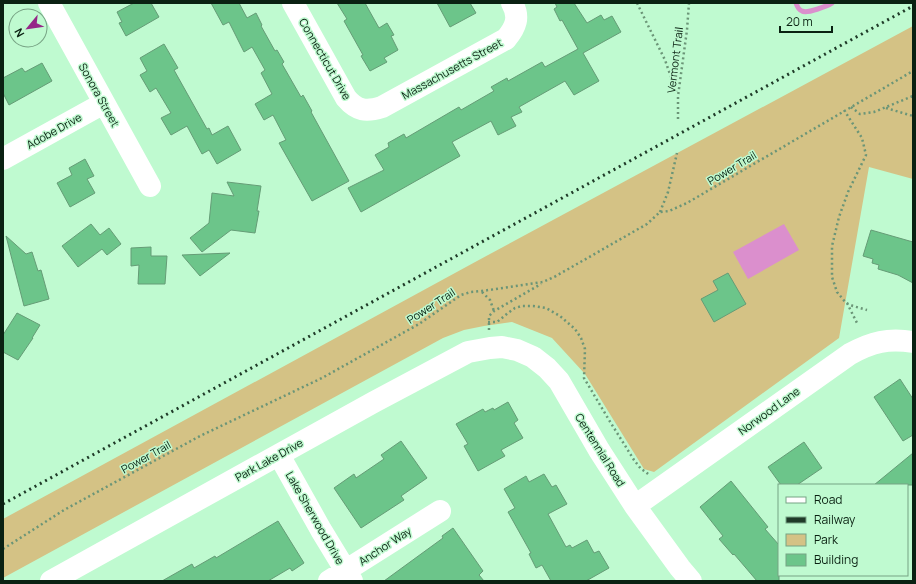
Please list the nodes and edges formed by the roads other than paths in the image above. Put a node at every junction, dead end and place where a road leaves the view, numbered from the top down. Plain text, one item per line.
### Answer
1 (49, 3) edge
2 (293, 3) edge
3 (512, 3) edge
4 (104, 103) junction
5 (361, 110) joint
6 (3, 159) edge
7 (150, 186) dead end
8 (913, 342) edge
9 (490, 348) joint
10 (278, 455) junction
11 (635, 506) junction
12 (440, 511) dead end
13 (342, 578) edge
14 (51, 581) edge
15 (691, 581) edge

1 - 4 street, Sonora Street
2 - 5 street, Connecticut Drive
3 - 5 street, Massachusetts Street
4 - 6 street, Adobe Drive
4 - 7 street, Sonora Street
8 - 11 street, Norwood Lane
9 - 10 street, Park Lake Drive
9 - 11 street, Centennial Road
10 - 13 street, Lake Sherwood Drive
10 - 14 street, Park Lake Drive
11 - 15 street, Centennial Road
12 - 13 street, Anchor Way

